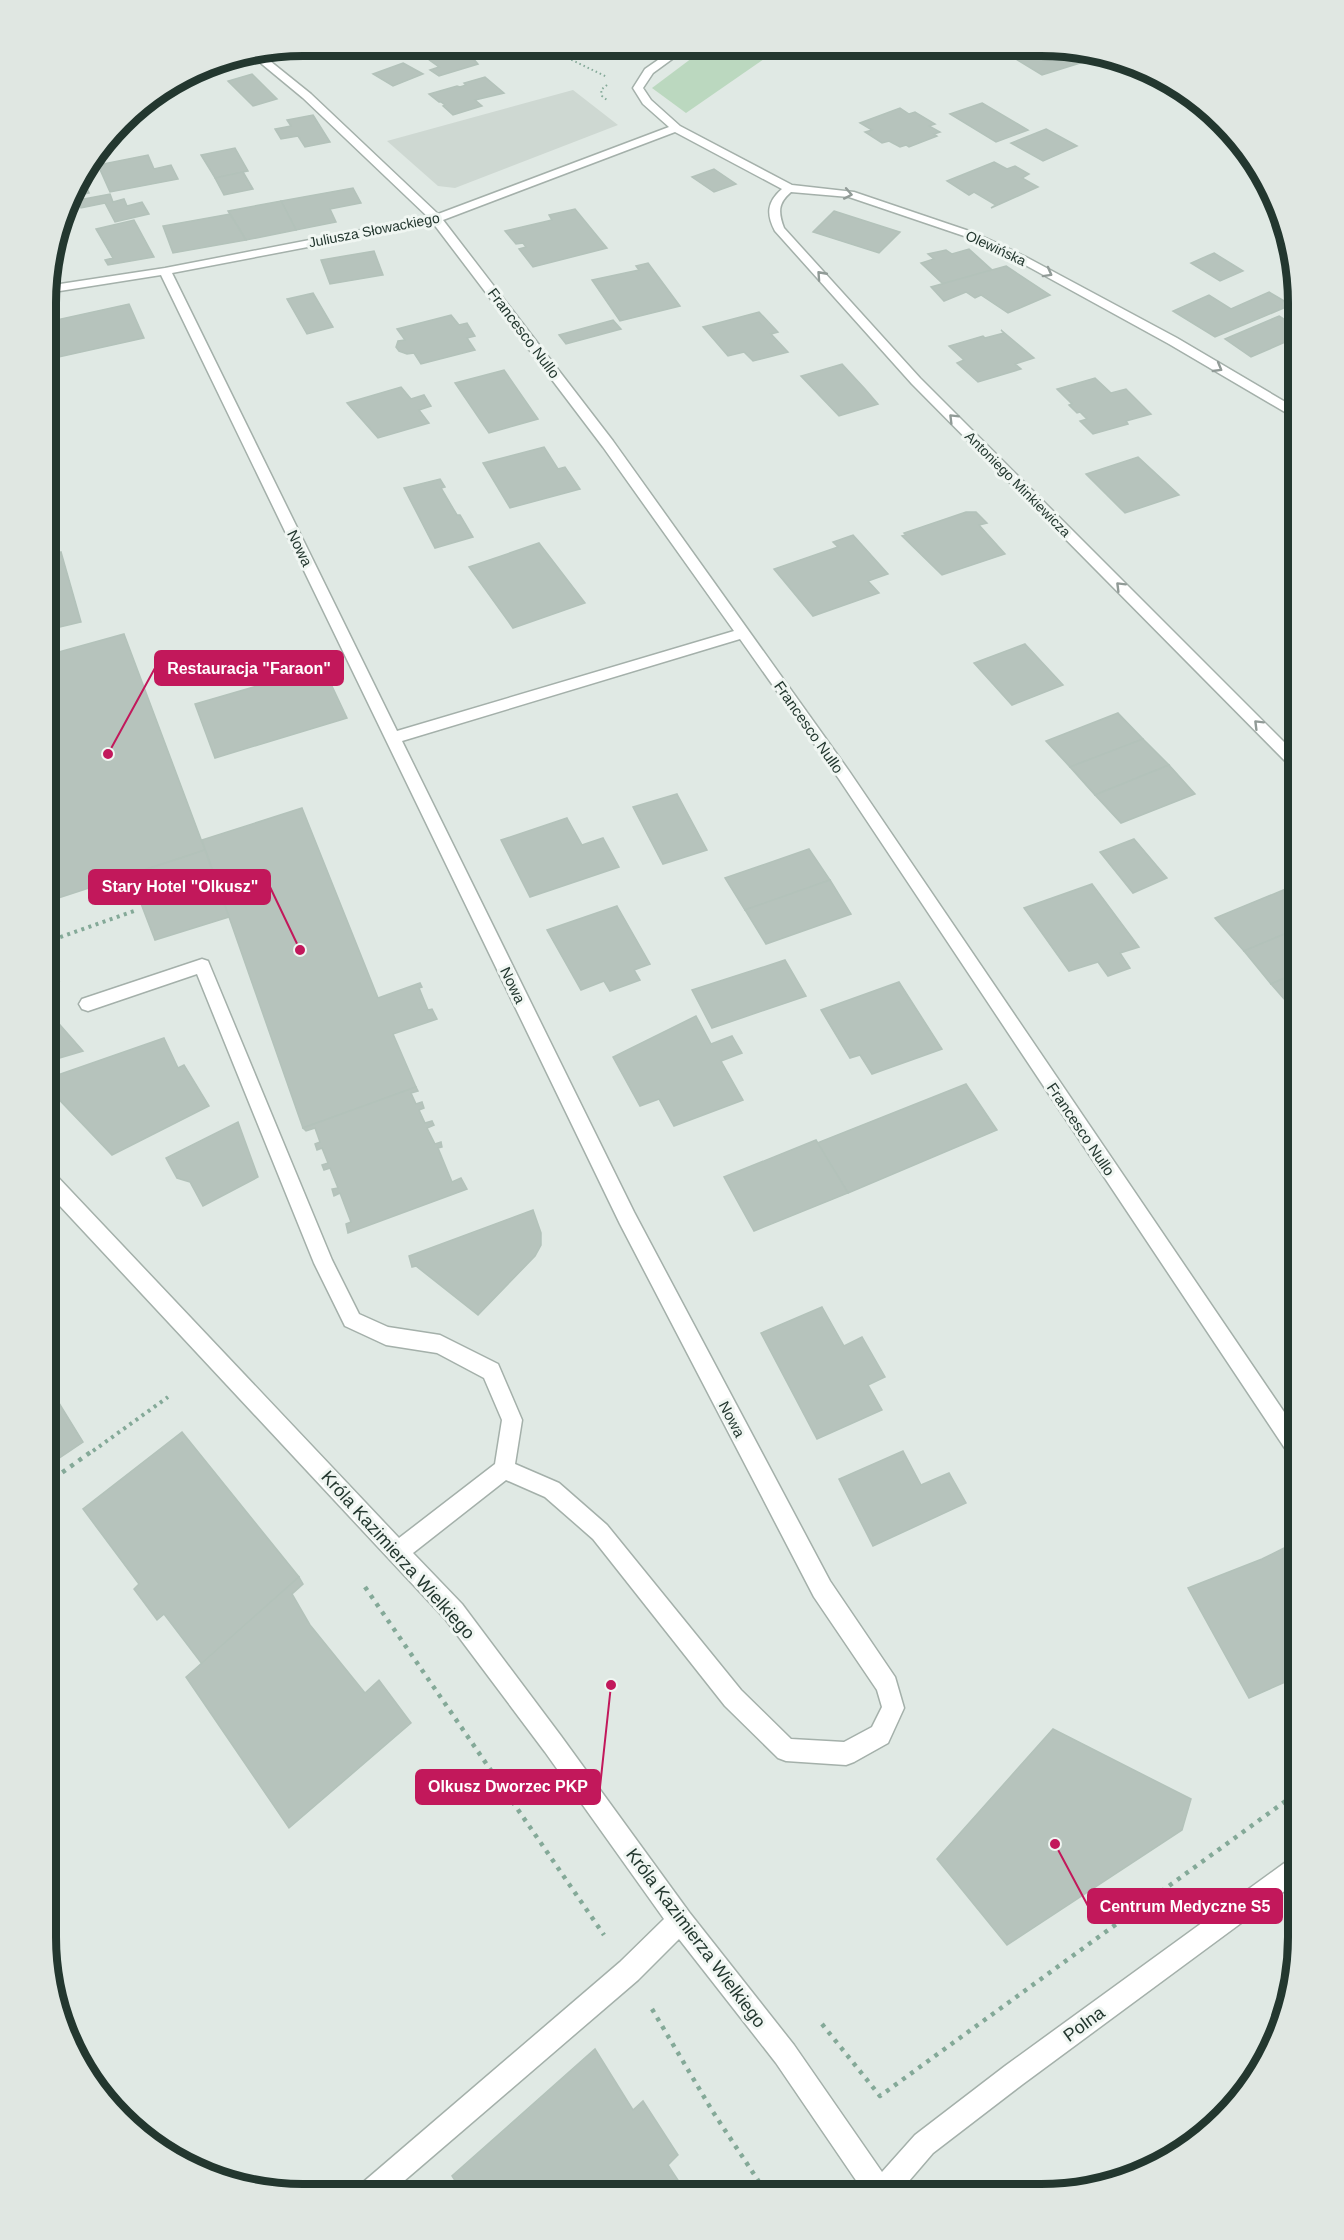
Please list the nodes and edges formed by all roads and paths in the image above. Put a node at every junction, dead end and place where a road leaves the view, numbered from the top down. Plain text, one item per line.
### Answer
1 (564, 56) edge
2 (671, 56) edge
3 (261, 59) edge
4 (610, 103) dead end
5 (676, 128) junction
6 (789, 188) junction
7 (436, 219) junction
8 (165, 271) junction
9 (56, 289) edge
10 (1288, 409) edge
11 (743, 633) junction
12 (393, 738) junction
13 (1288, 755) edge
14 (134, 911) dead end
15 (56, 938) edge
16 (88, 1004) dead end
17 (56, 1189) edge
18 (168, 1397) dead end
19 (1288, 1436) edge
20 (504, 1469) junction
21 (56, 1477) edge
22 (399, 1551) junction
23 (365, 1587) dead end
24 (1288, 1800) edge
25 (1288, 1874) edge
26 (680, 1922) junction
27 (629, 1971) junction
28 (822, 2024) dead end
29 (380, 2184) edge
30 (760, 2184) edge
31 (875, 2184) edge
32 (890, 2184) edge

1 - 4 path
2 - 5 street
3 - 7 street, Francesco Nullo
5 - 6 street, Olewińska
5 - 7 street, Juliusza Słowackiego
6 -> 10 street, Olewińska
13 -> 6 street, Antoniego Minkiewicza
7 - 8 street, Juliusza Słowackiego
7 - 11 street, Francesco Nullo
8 - 9 street, Juliusza Słowackiego
8 - 12 street, Nowa
11 - 12 street
11 - 19 street, Francesco Nullo
12 - 20 street, Nowa
14 - 15 path
16 - 20 street
17 - 22 street, Króla Kazimierza Wielkiego
18 - 21 path
20 - 22 street
22 - 26 street, Króla Kazimierza Wielkiego
23 - 27 path
24 - 28 path
25 - 32 street, Polna
26 - 27 street
26 - 31 street, Króla Kazimierza Wielkiego
27 - 29 street
27 - 30 path

